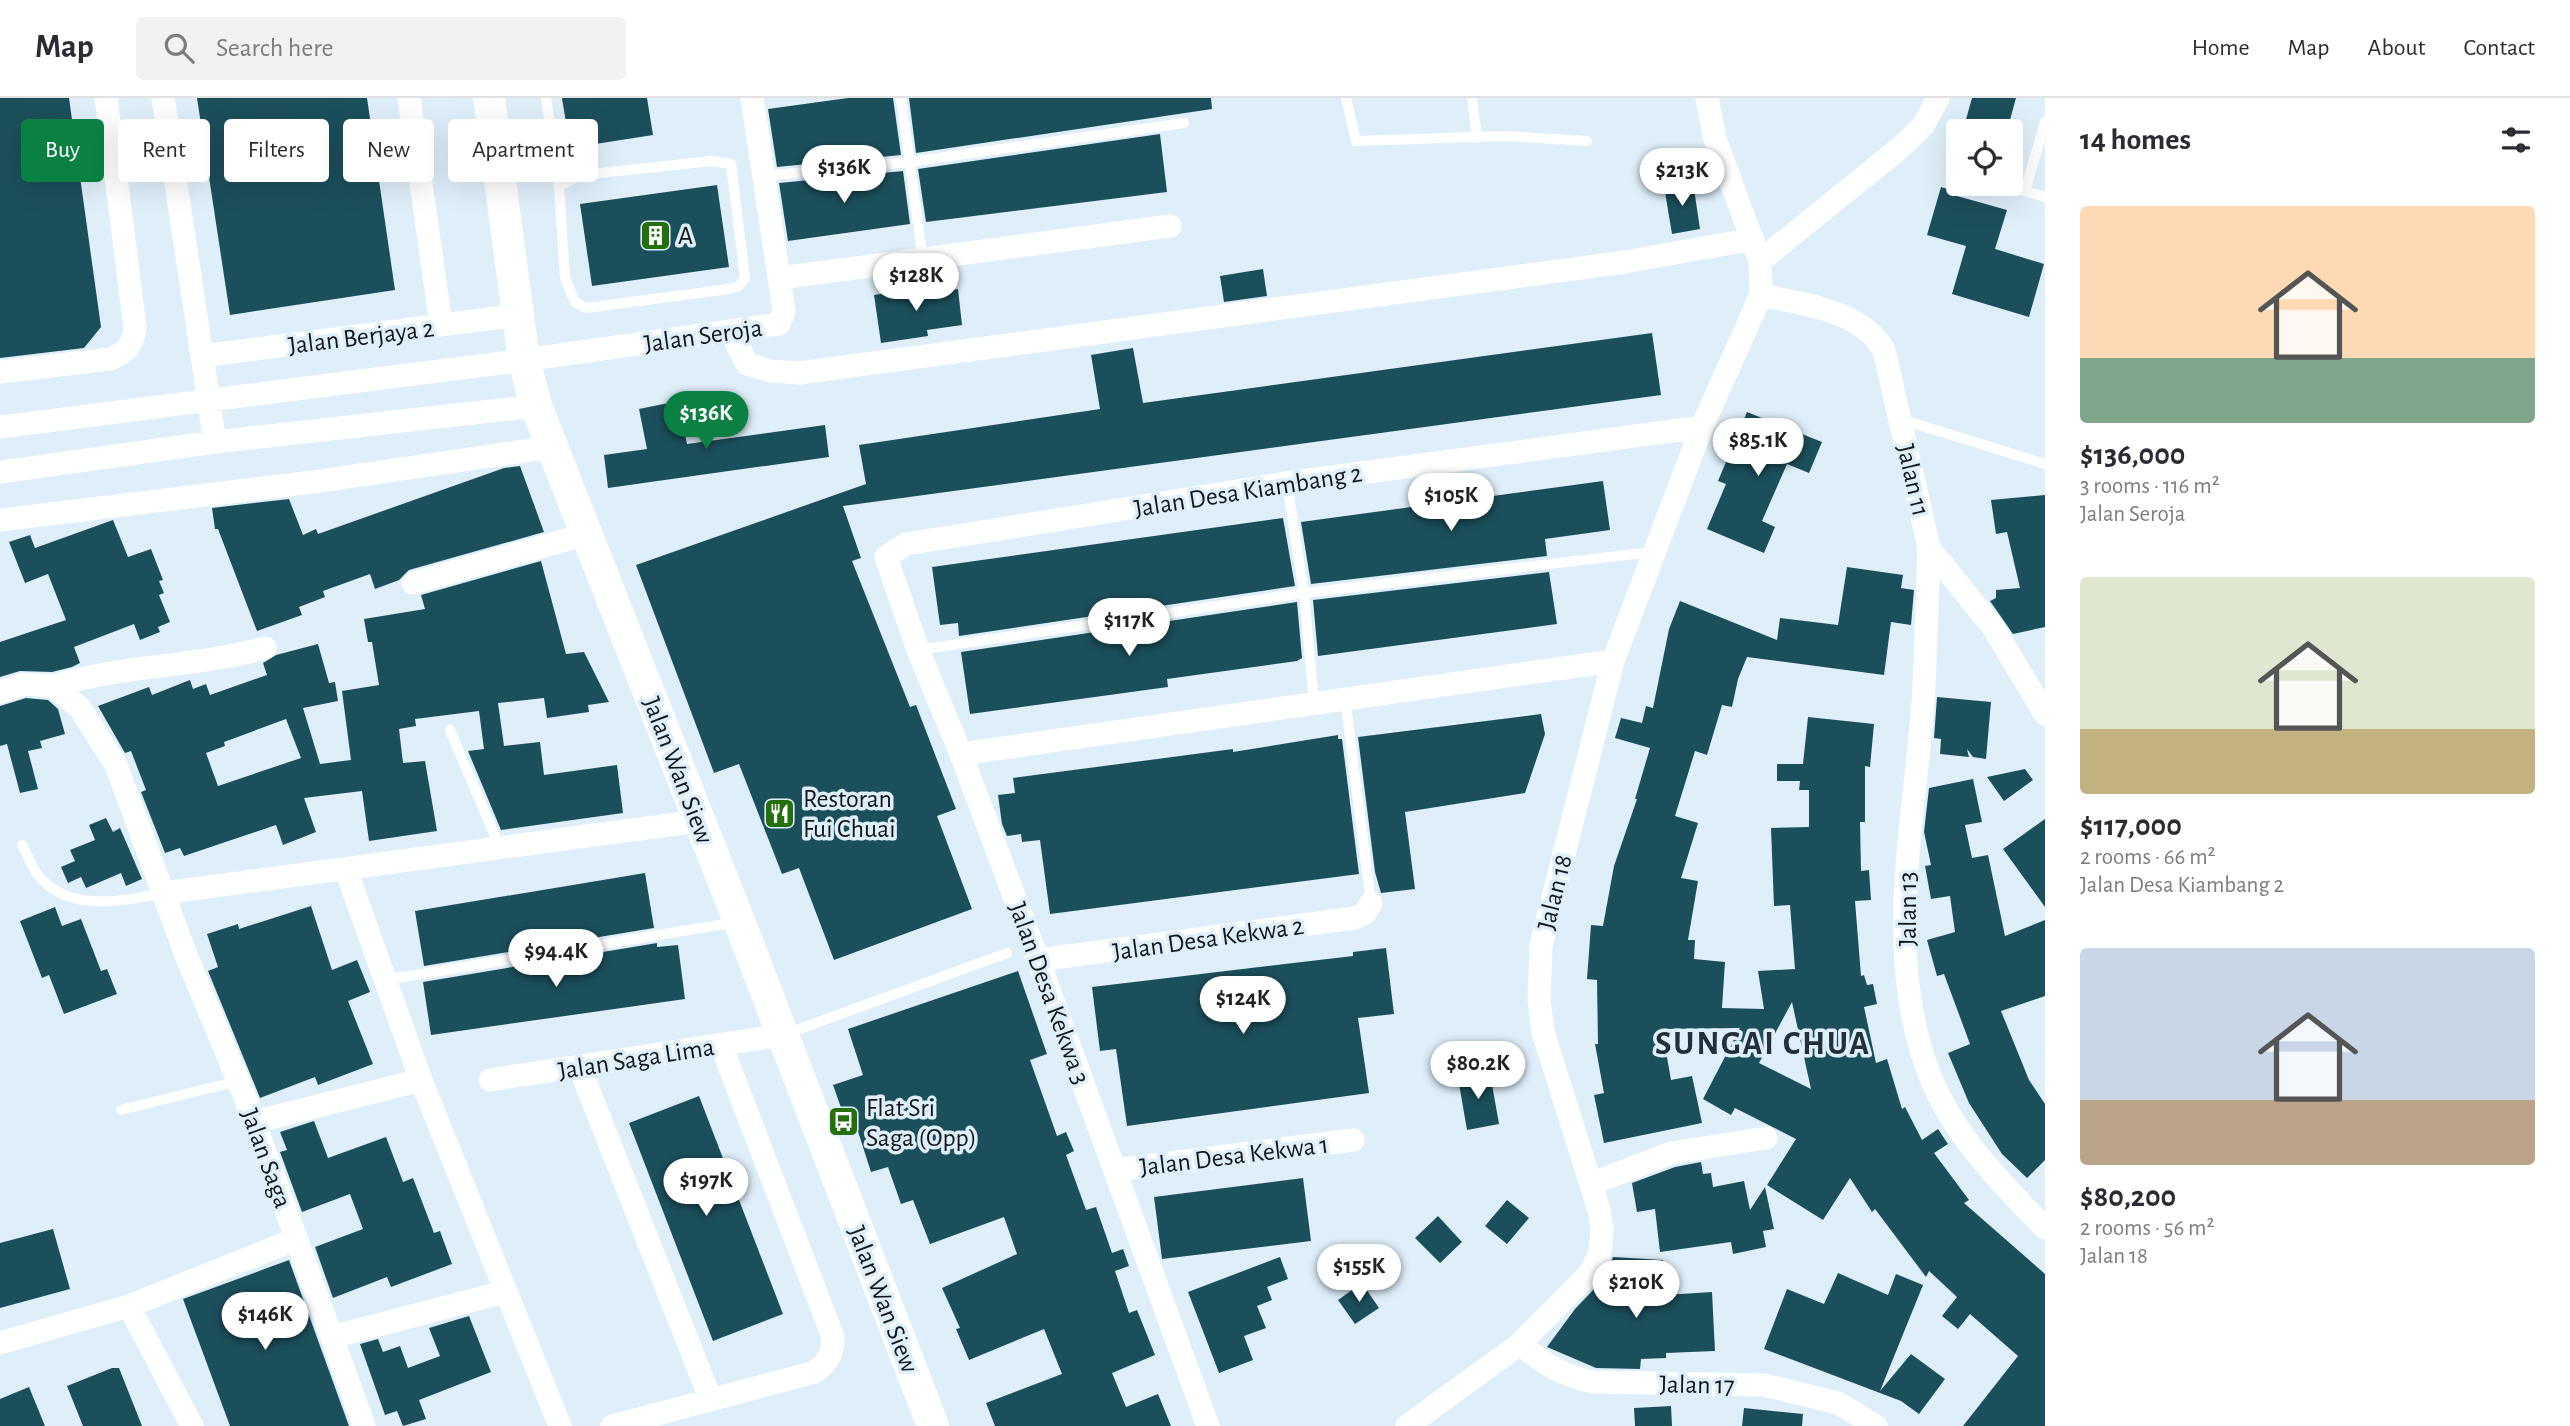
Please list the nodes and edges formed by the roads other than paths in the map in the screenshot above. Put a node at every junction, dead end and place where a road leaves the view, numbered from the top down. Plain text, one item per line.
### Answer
1 (106, 98) edge
2 (163, 98) edge
3 (409, 98) edge
4 (489, 98) edge
5 (546, 98) edge
6 (752, 98) edge
7 (901, 98) edge
8 (1346, 98) edge
9 (1472, 98) edge
10 (1707, 98) edge
11 (1938, 98) edge
12 (2045, 122) edge
13 (1184, 123) dead end
14 (1477, 138) junction
15 (1587, 141) dead end
16 (909, 162) junction
17 (765, 176) junction
18 (559, 186) junction
19 (2025, 191) joint
20 (2045, 197) edge
21 (1170, 226) dead end
22 (1752, 239) junction
23 (923, 261) junction
24 (1760, 261) junction
25 (780, 278) junction
26 (1761, 295) junction
27 (519, 315) junction
28 (441, 325) junction
29 (731, 332) junction
30 (202, 356) junction
31 (524, 360) junction
32 (0, 372) edge
33 (208, 398) junction
34 (536, 406) junction
35 (1900, 419) junction
36 (0, 426) edge
37 (1702, 427) junction
38 (215, 442) junction
39 (551, 447) junction
40 (2045, 464) edge
41 (0, 472) edge
42 (1287, 483) junction
43 (0, 520) edge
44 (587, 534) junction
45 (1929, 548) junction
46 (1652, 552) junction
47 (886, 562) joint
48 (413, 583) dead end
49 (1304, 593) junction
50 (265, 648) dead end
51 (918, 650) junction
52 (1612, 661) junction
53 (52, 686) junction
54 (0, 692) edge
55 (1345, 698) junction
56 (1314, 703) junction
57 (2045, 714) edge
58 (450, 730) dead end
59 (961, 754) junction
60 (699, 821) junction
61 (22, 845) dead end
62 (499, 848) junction
63 (346, 870) junction
64 (163, 893) junction
65 (1371, 903) joint
66 (739, 921) junction
67 (1007, 953) dead end
68 (1038, 960) junction
69 (385, 980) junction
70 (782, 1035) junction
71 (720, 1045) junction
72 (579, 1066) junction
73 (421, 1080) junction
74 (491, 1080) dead end
75 (238, 1081) junction
76 (121, 1110) dead end
77 (254, 1122) junction
78 (1766, 1138) dead end
79 (1353, 1140) dead end
80 (1115, 1170) junction
81 (1591, 1184) junction
82 (2045, 1228) edge
83 (296, 1239) junction
84 (504, 1292) junction
85 (129, 1306) junction
86 (332, 1336) junction
87 (0, 1343) edge
88 (1520, 1344) junction
89 (710, 1398) junction
90 (192, 1426) edge
91 (364, 1426) edge
92 (560, 1426) edge
93 (612, 1426) edge
94 (933, 1426) edge
95 (1208, 1426) edge
96 (1408, 1426) edge
97 (1876, 1426) edge

1 - 32 street
2 - 30 street
3 - 28 street
4 - 27 street, Jalan Wan Siew
5 - 18 lane
6 - 17 street, Jalan Seroja
7 - 16 lane
8 - 14 lane
9 - 14 lane
10 - 22 street
11 - 24 street
12 - 19 lane
13 - 16 lane
14 - 15 lane
16 - 17 lane
16 - 23 lane
17 - 25 street, Jalan Seroja
18 - 18 lane
19 - 20 lane
21 - 23 street
22 - 24 street
22 - 29 street
23 - 25 street
24 - 26 street
25 - 29 street, Jalan Seroja
26 - 35 street, Jalan 11
26 - 37 street, Jalan 18
27 - 28 street, Jalan Berjaya 2
27 - 31 street, Jalan Wan Siew
28 - 30 street, Jalan Berjaya 2
29 - 31 street, Jalan Seroja
30 - 33 street
31 - 33 street, Jalan Seroja
31 - 34 street, Jalan Wan Siew
33 - 36 street, Jalan Seroja
33 - 38 street
34 - 38 street
34 - 39 street, Jalan Wan Siew
35 - 40 lane
35 - 45 street, Jalan 11
37 - 42 street, Jalan Desa Kiambang 2
37 - 46 street, Jalan 18
38 - 41 street
39 - 43 street
39 - 44 street, Jalan Wan Siew
42 - 47 street, Jalan Desa Kiambang 2
42 - 49 lane
44 - 48 street
44 - 60 street, Jalan Wan Siew
45 - 57 street, Jalan 11
45 - 82 street, Jalan 13
46 - 49 lane
46 - 52 street, Jalan 18
47 - 51 street, Jalan Desa Kekwa 3
49 - 51 lane
49 - 56 lane
50 - 53 street
51 - 59 street, Jalan Desa Kekwa 3
52 - 55 street
52 - 81 street, Jalan 18
53 - 54 street
53 - 64 street, Jalan Saga
55 - 56 street
55 - 65 lane
56 - 59 street
58 - 62 lane
59 - 68 street, Jalan Desa Kekwa 3
60 - 62 street
60 - 66 street, Jalan Wan Siew
61 - 64 lane
62 - 63 street
63 - 64 street
63 - 69 street
64 - 75 street, Jalan Saga
65 - 68 street, Jalan Desa Kekwa 2
66 - 69 lane
66 - 70 street, Jalan Wan Siew
67 - 70 lane
68 - 80 street, Jalan Desa Kekwa 3
69 - 73 street
70 - 71 street, Jalan Saga Lima
70 - 94 street, Jalan Wan Siew
71 - 72 street, Jalan Saga Lima
71 - 89 street
72 - 74 street, Jalan Saga Lima
72 - 89 street
73 - 77 street
73 - 84 street
75 - 76 lane
75 - 77 street, Jalan Saga
77 - 83 street, Jalan Saga
78 - 81 street
79 - 80 street, Jalan Desa Kekwa 1
80 - 95 street, Jalan Desa Kekwa 3
81 - 88 street, Jalan 18
83 - 85 street
83 - 86 street, Jalan Saga
84 - 86 street
84 - 92 street
85 - 87 street
85 - 90 street
86 - 91 street, Jalan Saga
88 - 96 street, Jalan 18
88 - 97 street, Jalan 17
89 - 93 street

